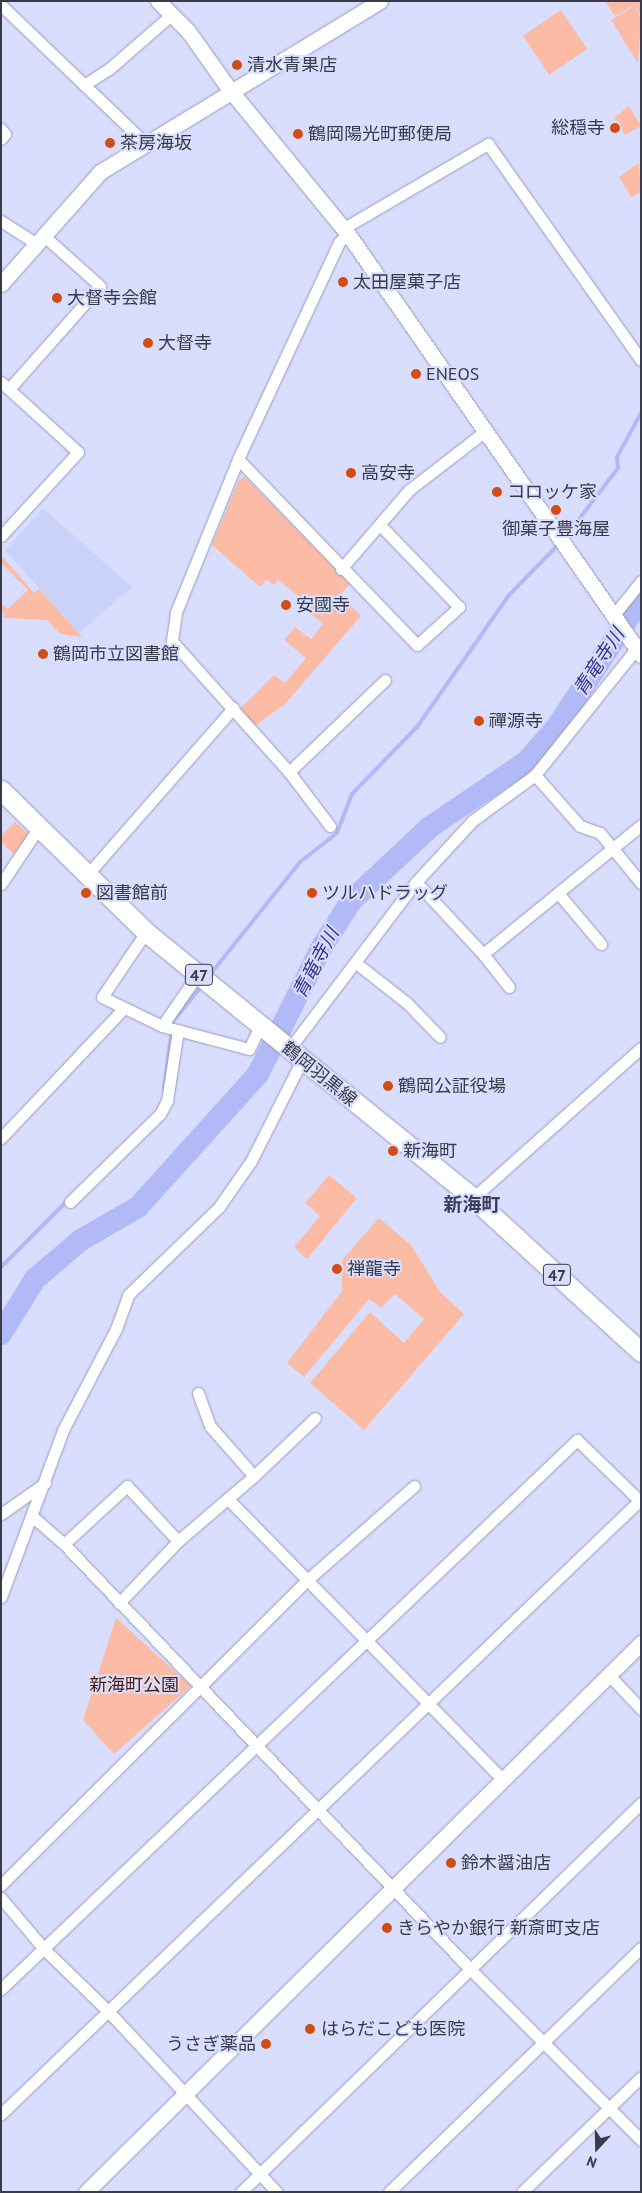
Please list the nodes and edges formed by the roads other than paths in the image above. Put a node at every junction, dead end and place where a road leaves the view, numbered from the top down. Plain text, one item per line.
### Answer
1 (158, 1) edge
2 (380, 1) edge
3 (1, 5) edge
4 (172, 14) junction
5 (84, 85) junction
6 (230, 90) junction
7 (1, 129) edge
8 (1, 139) edge
9 (145, 143) junction
10 (1, 221) edge
11 (346, 231) junction
12 (40, 240) junction
13 (1, 284) edge
14 (641, 360) edge
15 (5, 386) edge
16 (484, 432) junction
17 (238, 460) junction
18 (380, 524) junction
19 (1, 536) edge
20 (341, 569) junction
21 (641, 581) edge
22 (613, 616) junction
23 (638, 652) edge
24 (385, 680) dead end
25 (233, 708) junction
26 (289, 772) junction
27 (535, 775) junction
28 (1, 790) edge
29 (641, 825) edge
30 (330, 826) dead end
31 (39, 827) junction
32 (613, 848) junction
33 (87, 875) junction
34 (416, 882) junction
35 (641, 883) edge
36 (1, 884) edge
37 (558, 893) junction
38 (146, 932) junction
39 (601, 944) dead end
40 (483, 954) junction
41 (356, 963) junction
42 (198, 974) junction
43 (509, 987) dead end
44 (123, 1009) junction
45 (256, 1022) junction
46 (162, 1026) junction
47 (178, 1030) junction
48 (440, 1037) dead end
49 (296, 1040) dead end
50 (641, 1048) edge
51 (302, 1060) junction
52 (1, 1138) edge
53 (473, 1198) junction
54 (70, 1202) dead end
55 (641, 1352) edge
56 (198, 1393) dead end
57 (315, 1418) dead end
58 (254, 1476) junction
59 (45, 1483) junction
60 (414, 1486) dead end
61 (228, 1499) junction
62 (640, 1501) edge
63 (1, 1514) edge
64 (33, 1517) junction
65 (178, 1541) junction
66 (64, 1544) junction
67 (306, 1581) junction
68 (1, 1597) edge
69 (119, 1603) junction
70 (365, 1641) junction
71 (641, 1644) edge
72 (609, 1675) junction
73 (201, 1688) junction
74 (430, 1706) junction
75 (641, 1709) edge
76 (256, 1745) junction
77 (501, 1778) junction
78 (641, 1803) edge
79 (318, 1811) junction
80 (1, 1885) edge
81 (392, 1887) junction
82 (1, 1898) edge
83 (641, 1948) edge
84 (45, 1950) junction
85 (470, 1969) junction
86 (1, 1989) edge
87 (108, 2011) junction
88 (544, 2042) junction
89 (641, 2077) edge
90 (183, 2094) junction
91 (609, 2107) junction
92 (1, 2114) edge
93 (641, 2140) edge
94 (259, 2174) junction
95 (86, 2192) edge
96 (241, 2192) edge
97 (277, 2192) edge
98 (389, 2192) edge
99 (522, 2192) edge

1 - 4 street
2 - 6 street
3 - 5 street
4 - 5 street
4 - 6 street
5 - 9 street
6 - 9 street
6 - 11 street
7 - 8 street
9 - 12 street
10 - 12 street
11 - 14 street
11 - 16 street
11 - 17 street
12 - 13 street
12 - 15 street
15 - 19 street
16 - 18 street
16 - 22 street
17 - 20 street
17 - 25 street
18 - 20 street
18 - 20 street
21 - 22 street
22 - 23 street
23 - 27 street
24 - 26 street
25 - 26 street
25 - 33 street
26 - 30 street
27 - 32 street
27 - 34 street
28 - 31 main road, 鶴岡羽黒線 / 47
29 - 32 street
31 - 33 main road, 鶴岡羽黒線 / 47
31 - 36 street
32 - 35 street
32 - 37 street
33 - 38 main road, 鶴岡羽黒線 / 47
34 - 40 street
34 - 41 street
37 - 39 street
37 - 40 street
38 - 42 main road, 鶴岡羽黒線 / 47
38 - 44 street
40 - 43 street
41 - 48 street
41 - 49 street
42 - 45 main road, 鶴岡羽黒線 / 47
42 - 46 street
44 - 46 street
44 - 52 street
45 - 47 street
45 - 51 main road, 鶴岡羽黒線 / 47
46 - 47 street
47 - 54 street
50 - 53 street
51 - 53 main road, 鶴岡羽黒線 / 47
51 - 59 street
53 - 55 main road, 鶴岡羽黒線 / 47
56 - 58 street
57 - 58 street
58 - 61 street
59 - 63 street
59 - 64 street
60 - 67 street
61 - 65 street
61 - 67 street
62 - 70 street
62 - 74 street
64 - 66 street
64 - 68 street
65 - 66 street
65 - 69 street
66 - 69 street
67 - 70 street
67 - 73 street
69 - 73 street
70 - 74 street
70 - 76 street
71 - 72 street
72 - 75 street
72 - 77 street
73 - 76 street
73 - 80 street
74 - 77 street
74 - 79 street
76 - 79 street
76 - 84 street
77 - 81 street
78 - 85 street
79 - 81 street
79 - 87 street
81 - 85 street
81 - 90 street
82 - 84 street
83 - 88 street
84 - 86 street
84 - 87 street
85 - 88 street
85 - 94 street
87 - 90 street
87 - 92 street
88 - 91 street
88 - 98 street
89 - 91 street
90 - 94 street
90 - 95 street
91 - 93 street
91 - 99 street
94 - 96 street
94 - 97 street

